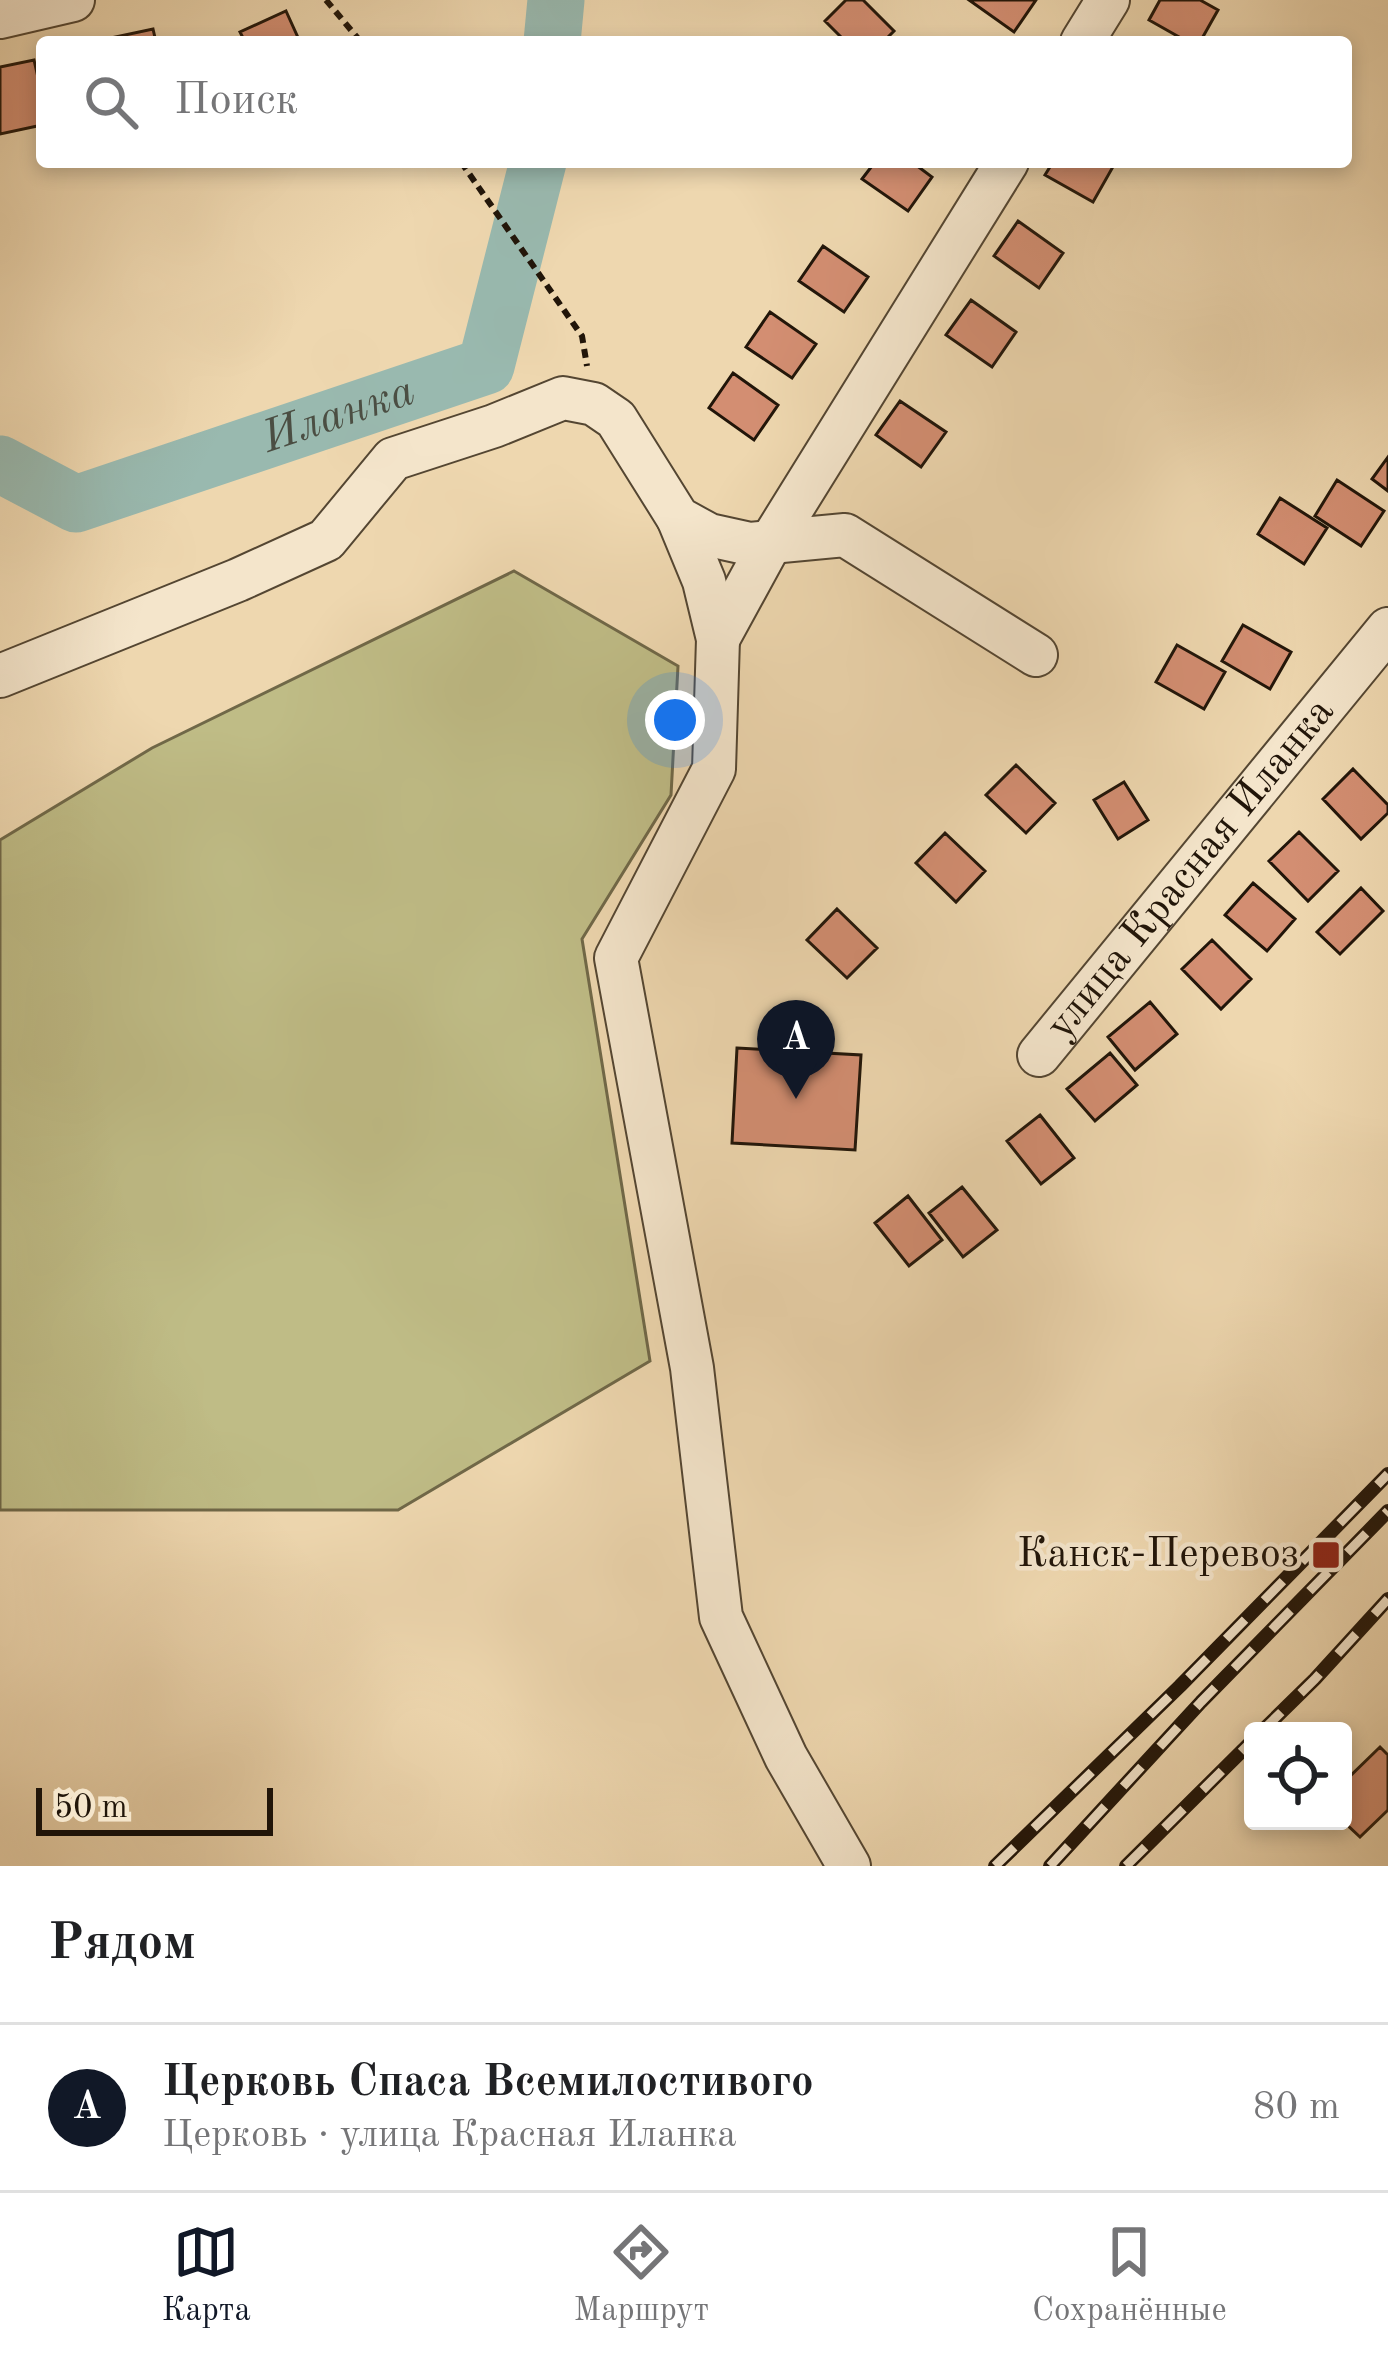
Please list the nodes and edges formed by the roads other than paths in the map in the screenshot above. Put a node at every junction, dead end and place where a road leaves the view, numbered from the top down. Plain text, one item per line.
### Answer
1 (73, 0) edge
2 (1108, 0) edge
3 (0, 17) edge
4 (1086, 36) edge
5 (1003, 168) edge
6 (678, 518) junction
7 (771, 542) junction
8 (1388, 629) edge
9 (718, 639) junction
10 (1036, 655) dead end
11 (0, 676) edge
12 (1039, 1055) dead end
13 (849, 1866) edge

1 - 3 street
2 - 4 street
5 - 7 street
6 - 7 street
6 - 9 street
6 - 11 street
7 - 9 street
7 - 10 street
8 - 12 street, улица Красная Иланка
9 - 13 street

